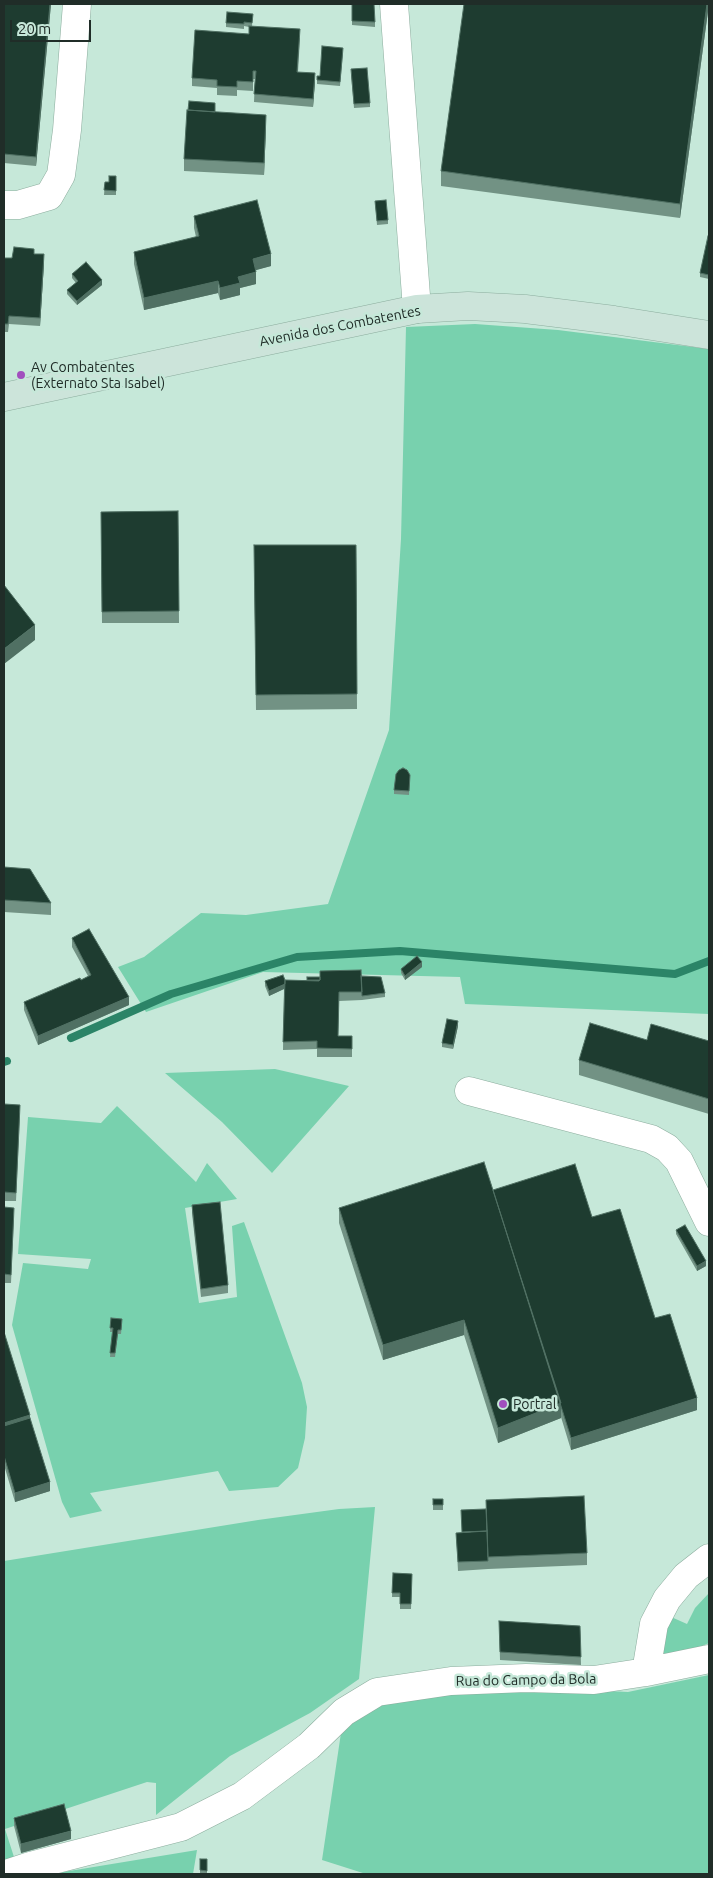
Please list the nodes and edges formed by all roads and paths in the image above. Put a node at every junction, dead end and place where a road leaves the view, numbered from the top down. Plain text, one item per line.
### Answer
1 (77, 4) edge
2 (394, 4) edge
3 (4, 205) edge
4 (417, 309) junction
5 (709, 335) edge
6 (4, 397) edge
7 (469, 1091) dead end
8 (709, 1222) edge
9 (709, 1558) edge
10 (709, 1659) edge
11 (646, 1672) junction
12 (6, 1874) edge

1 - 3 street
2 - 4 street
4 - 5 street, Avenida dos Combatentes
4 - 6 street, Avenida dos Combatentes
7 - 8 street
9 - 11 street
10 - 11 street, Rua do Campo da Bola
11 - 12 street, Rua do Campo da Bola

